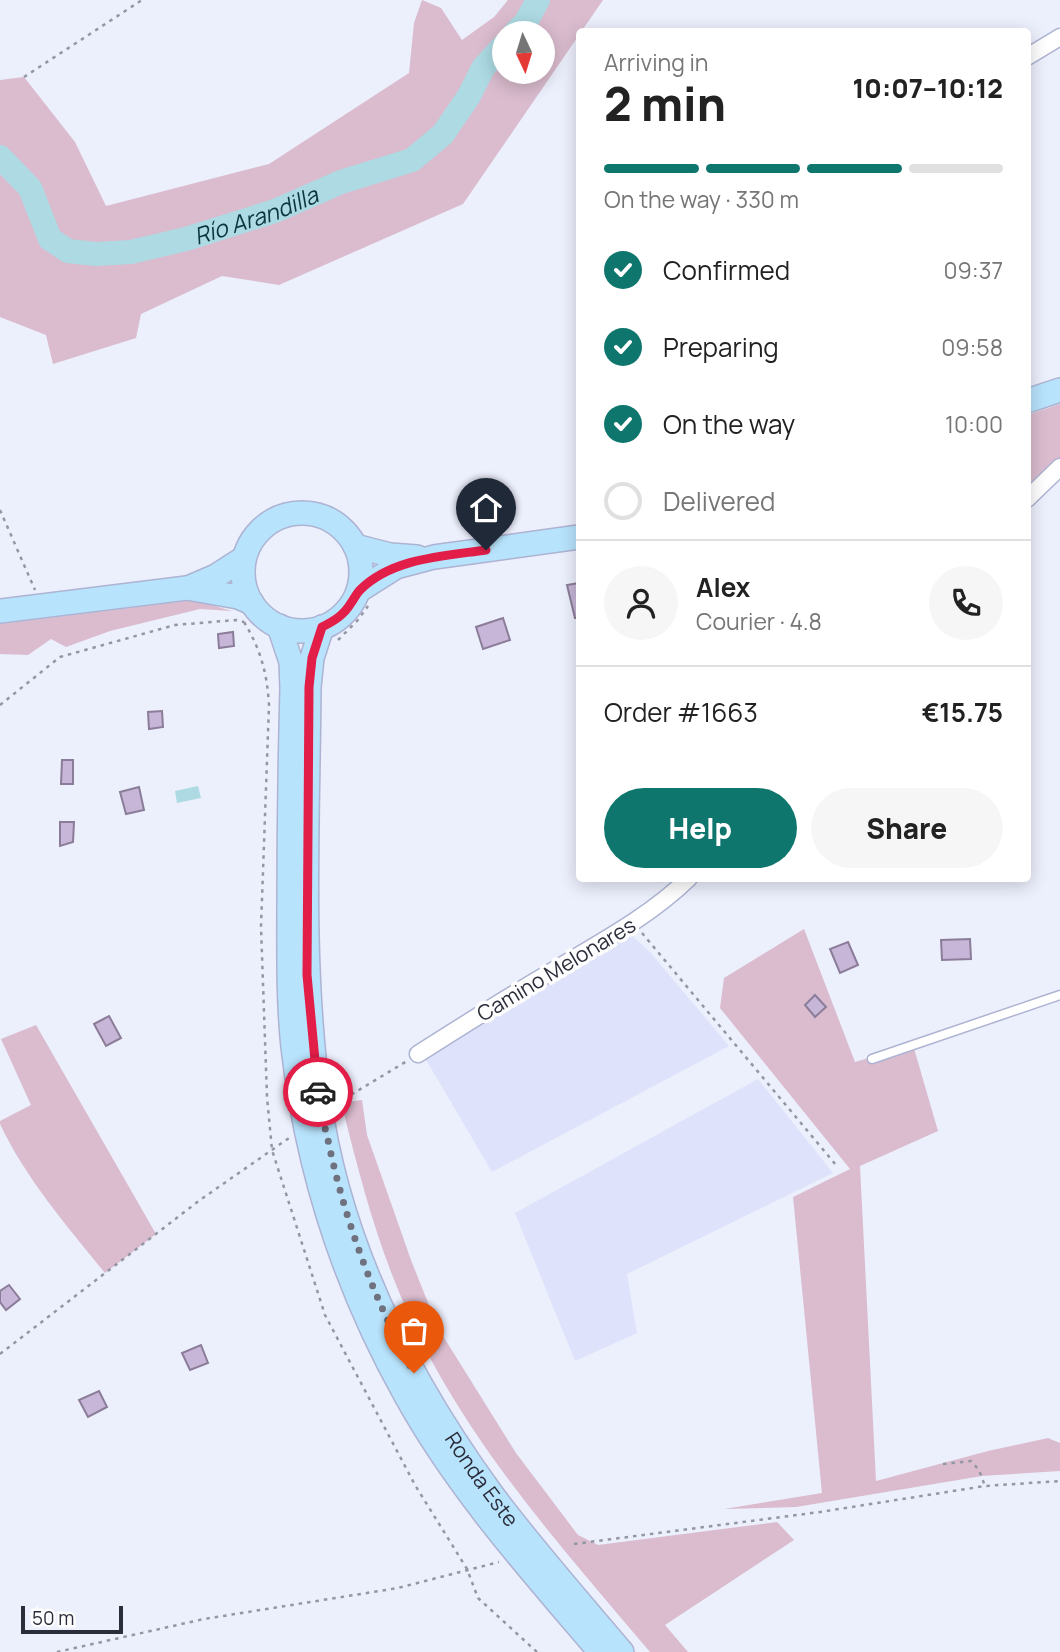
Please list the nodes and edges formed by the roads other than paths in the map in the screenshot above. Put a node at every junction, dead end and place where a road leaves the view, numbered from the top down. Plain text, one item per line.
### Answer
1 (1060, 37) edge
2 (1031, 55) edge
3 (1060, 390) edge
4 (1031, 400) edge
5 (1060, 467) edge
6 (1031, 495) edge
7 (576, 537) edge
8 (355, 546) junction
9 (244, 558) junction
10 (434, 558) junction
11 (187, 588) junction
12 (362, 588) junction
13 (254, 606) junction
14 (0, 611) edge
15 (279, 626) junction
16 (328, 636) junction
17 (684, 882) edge
18 (1060, 995) edge
19 (418, 1054) road end
20 (872, 1059) dead end
21 (600, 1652) edge
22 (622, 1652) edge

1 - 2 street
3 - 4 main road
5 - 6 street
7 - 10 main road
8 - 9 main road
8 - 10 main road
8 - 12 main road
9 - 11 main road
9 - 13 main road
10 - 12 main road
11 - 13 main road
11 - 14 main road
12 - 16 main road
13 - 15 main road
15 - 16 main road
15 - 21 main road, Ronda Este
16 - 22 main road, Ronda Este
17 - 19 street, Camino Melonares
18 - 20 lane

